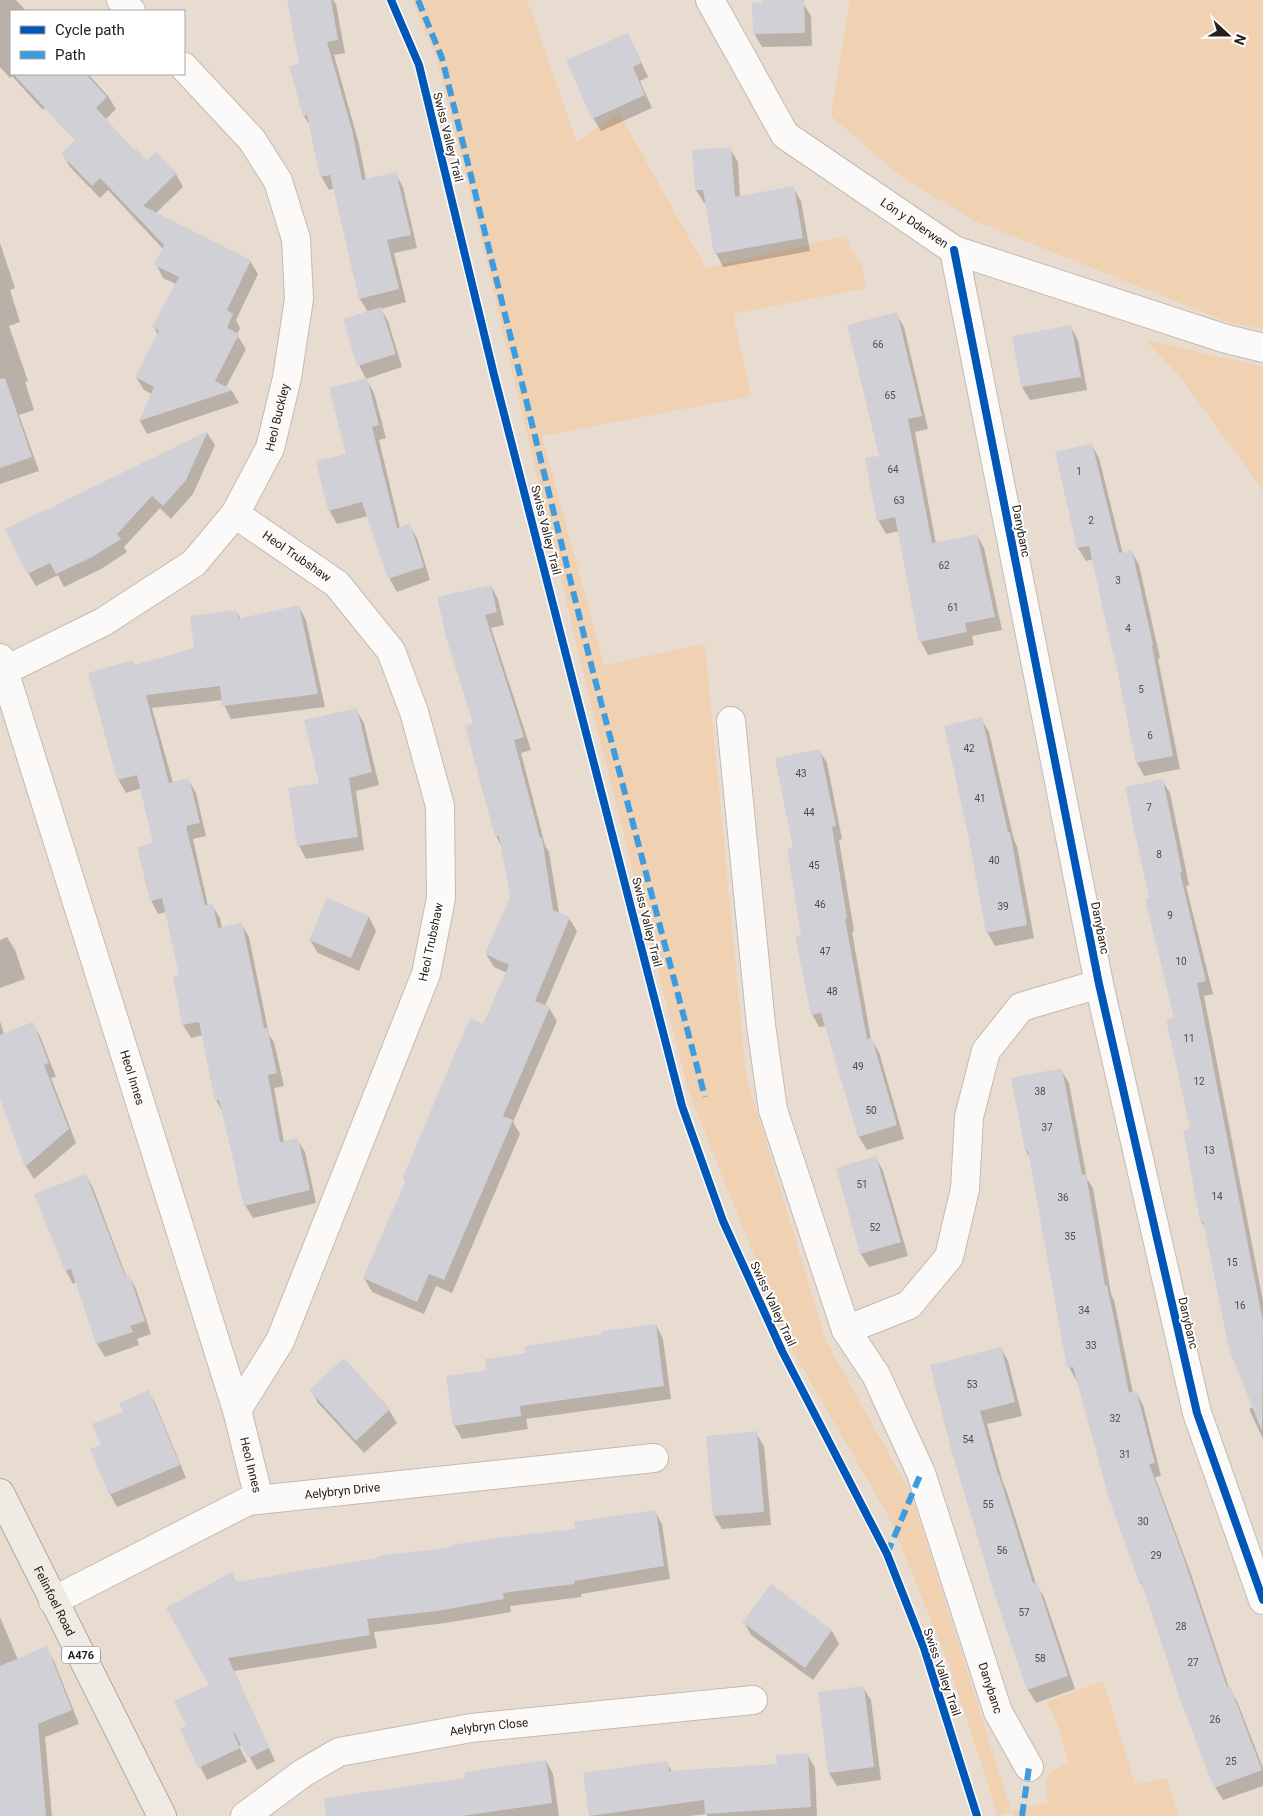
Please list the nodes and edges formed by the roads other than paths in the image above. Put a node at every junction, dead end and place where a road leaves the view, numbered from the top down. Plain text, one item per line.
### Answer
1 (121, 0) edge
2 (710, 0) edge
3 (130, 10) edge
4 (185, 68) edge
5 (954, 250) junction
6 (1263, 348) edge
7 (235, 514) junction
8 (2, 664) edge
9 (731, 721) dead end
10 (1099, 984) junction
11 (846, 1330) junction
12 (237, 1410) junction
13 (654, 1458) dead end
14 (0, 1493) edge
15 (259, 1499) junction
16 (53, 1600) junction
17 (1263, 1600) edge
18 (753, 1700) dead end
19 (1029, 1767) dead end
20 (162, 1816) edge
21 (246, 1816) edge

1 - 3 street
2 - 5 street, Lôn y Dderwen
4 - 7 street, Heol Buckley
5 - 6 street, Lôn y Dderwen
5 - 10 street, Danybanc
7 - 8 street, Heol Buckley
7 - 12 street, Heol Trubshaw
8 - 12 street, Heol Innes
9 - 11 street, Danybanc
10 - 11 street
10 - 17 street, Danybanc
11 - 19 street, Danybanc
12 - 15 street, Heol Innes
13 - 15 street, Aelybryn Drive
14 - 16 main road, Felinfoel Road / A476
15 - 16 street, Aelybryn Drive
16 - 20 main road, Felinfoel Road / A476
18 - 21 street, Aelybryn Close

